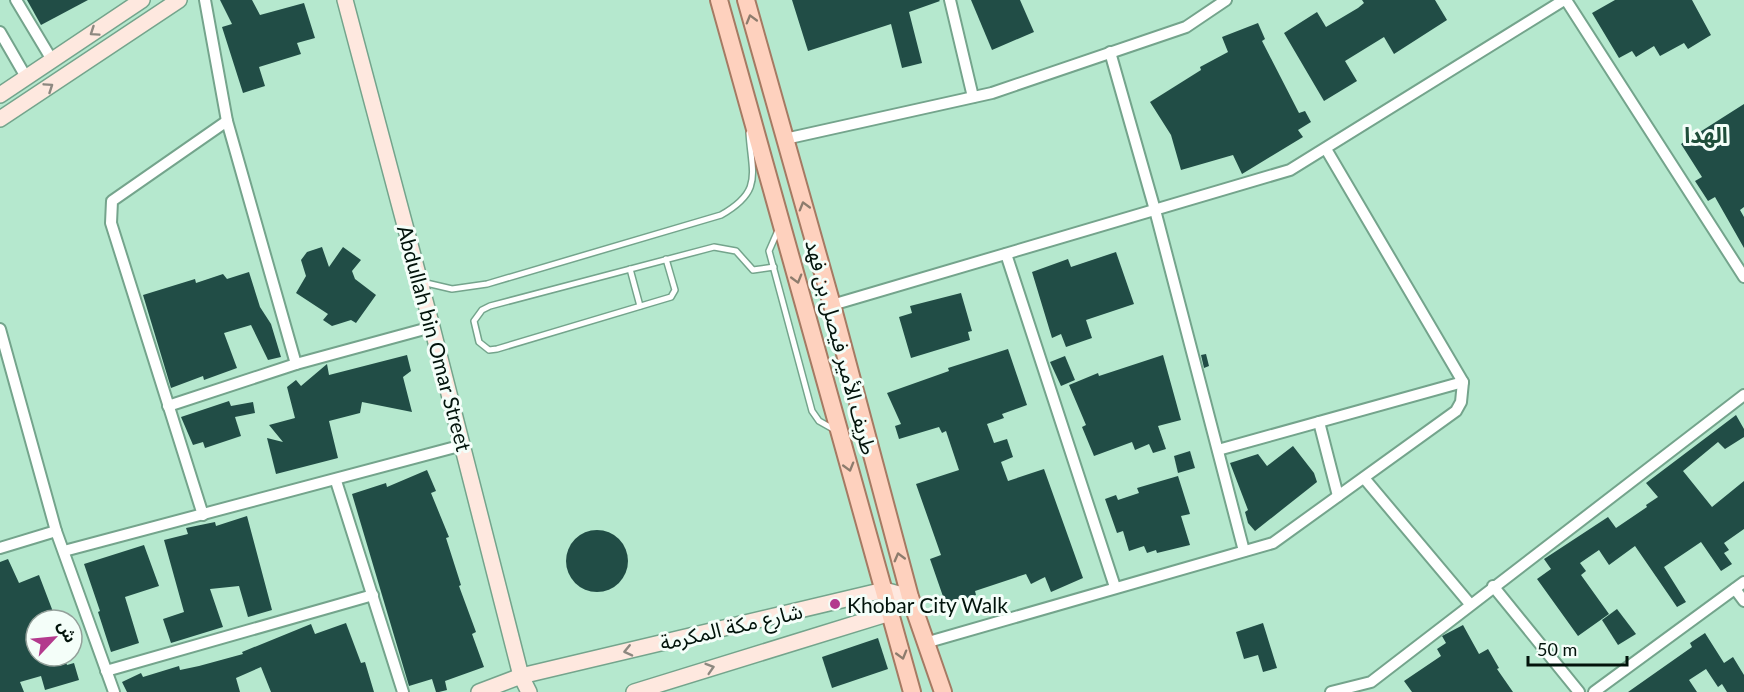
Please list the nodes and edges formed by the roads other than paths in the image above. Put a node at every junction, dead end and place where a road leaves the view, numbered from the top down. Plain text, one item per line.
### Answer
1 (16, 0) edge
2 (142, 0) edge
3 (179, 0) edge
4 (205, 0) edge
5 (345, 0) edge
6 (719, 0) edge
7 (746, 0) edge
8 (950, 0) edge
9 (1226, 0) edge
10 (1565, 0) edge
11 (0, 32) edge
12 (1110, 52) junction
13 (52, 60) junction
14 (26, 77) junction
15 (0, 94) edge
16 (746, 97) junction
17 (973, 97) junction
18 (0, 119) edge
19 (227, 121) junction
20 (785, 139) junction
21 (1326, 149) junction
22 (1155, 210) junction
23 (782, 224) junction
24 (1006, 254) junction
25 (666, 260) junction
26 (774, 267) junction
27 (630, 269) junction
28 (1744, 277) edge
29 (421, 282) junction
30 (832, 305) junction
31 (640, 306) junction
32 (432, 327) junction
33 (0, 329) edge
34 (296, 364) junction
35 (1463, 382) junction
36 (1744, 395) edge
37 (168, 406) junction
38 (1319, 422) junction
39 (840, 433) junction
40 (463, 445) junction
41 (1218, 450) junction
42 (1364, 478) junction
43 (336, 481) junction
44 (1338, 496) junction
45 (203, 515) junction
46 (56, 531) junction
47 (0, 548) edge
48 (64, 551) junction
49 (1244, 551) junction
50 (1739, 585) edge
51 (1493, 586) junction
52 (1115, 587) junction
53 (884, 590) junction
54 (372, 595) junction
55 (910, 597) junction
56 (1744, 601) edge
57 (1470, 604) junction
58 (890, 613) junction
59 (925, 643) junction
60 (106, 671) junction
61 (1371, 682) junction
62 (521, 684) edge
63 (114, 692) edge
64 (403, 692) edge
65 (478, 692) edge
66 (529, 692) edge
67 (634, 692) edge
68 (912, 692) edge
69 (943, 692) edge
70 (1331, 692) edge
71 (1378, 692) edge
72 (1579, 692) edge
73 (1594, 692) edge

1 - 13 street
2 -> 13 street
18 -> 3 street
4 - 19 street
5 - 29 street, Abdullah bin Omar Street
6 - 16 main road, طريف الأمير فيصل بن فهد
20 -> 7 main road, طريف الأمير فيصل بن فهد
8 - 17 street
9 - 12 street
10 - 21 street
10 - 28 street
11 - 14 street
12 - 17 street
12 - 22 street
13 - 14 street
14 - 15 street
16 - 23 main road, طريف الأمير فيصل بن فهد
16 - 29 lane
17 - 20 street
19 - 34 street
19 - 37 street
30 -> 20 main road, طريف الأمير فيصل بن فهد
21 - 22 street
21 - 35 street
22 - 24 street
22 - 41 street
23 - 26 lane
23 -> 39 main road, طريف الأمير فيصل بن فهد
24 - 30 street
24 - 52 street
25 - 26 lane
25 - 27 lane
25 - 31 lane
26 - 39 lane
27 - 31 lane
27 - 31 lane
29 - 32 street, Abdullah bin Omar Street
55 -> 30 main road, طريف الأمير فيصل بن فهد
32 - 34 street
32 - 40 street, Abdullah bin Omar Street
33 - 46 street
34 - 37 street
35 - 38 street
35 - 42 street
36 - 51 street
37 - 45 street
38 - 41 street
38 - 44 street
39 -> 53 main road, طريف الأمير فيصل بن فهد
40 - 43 street
40 - 62 street, Abdullah bin Omar Street
41 - 49 street
42 - 44 street
42 - 57 street
43 - 45 street
43 - 54 street
44 - 49 street
45 - 48 street
46 - 47 street
46 - 48 street
48 - 60 street
49 - 52 street
50 - 56 street
50 - 73 street
51 - 57 street
51 - 72 street
52 - 59 street
53 - 55 street, شارع مكة المكرمة
53 - 58 main road, طريف الأمير فيصل بن فهد
53 -> 62 street, شارع مكة المكرمة
54 - 60 street
54 - 64 street
55 - 58 street, شارع مكة المكرمة
55 - 59 main road, طريف الأمير فيصل بن فهد
57 - 61 street
67 -> 58 street, شارع مكة المكرمة
58 -> 68 main road, طريف الأمير فيصل بن فهد
59 - 69 main road, طريف الأمير فيصل بن فهد
60 - 63 street
61 - 70 street
61 - 71 street
62 - 65 street, شارع مكة المكرمة
62 - 66 street, Abdullah bin Omar Street

